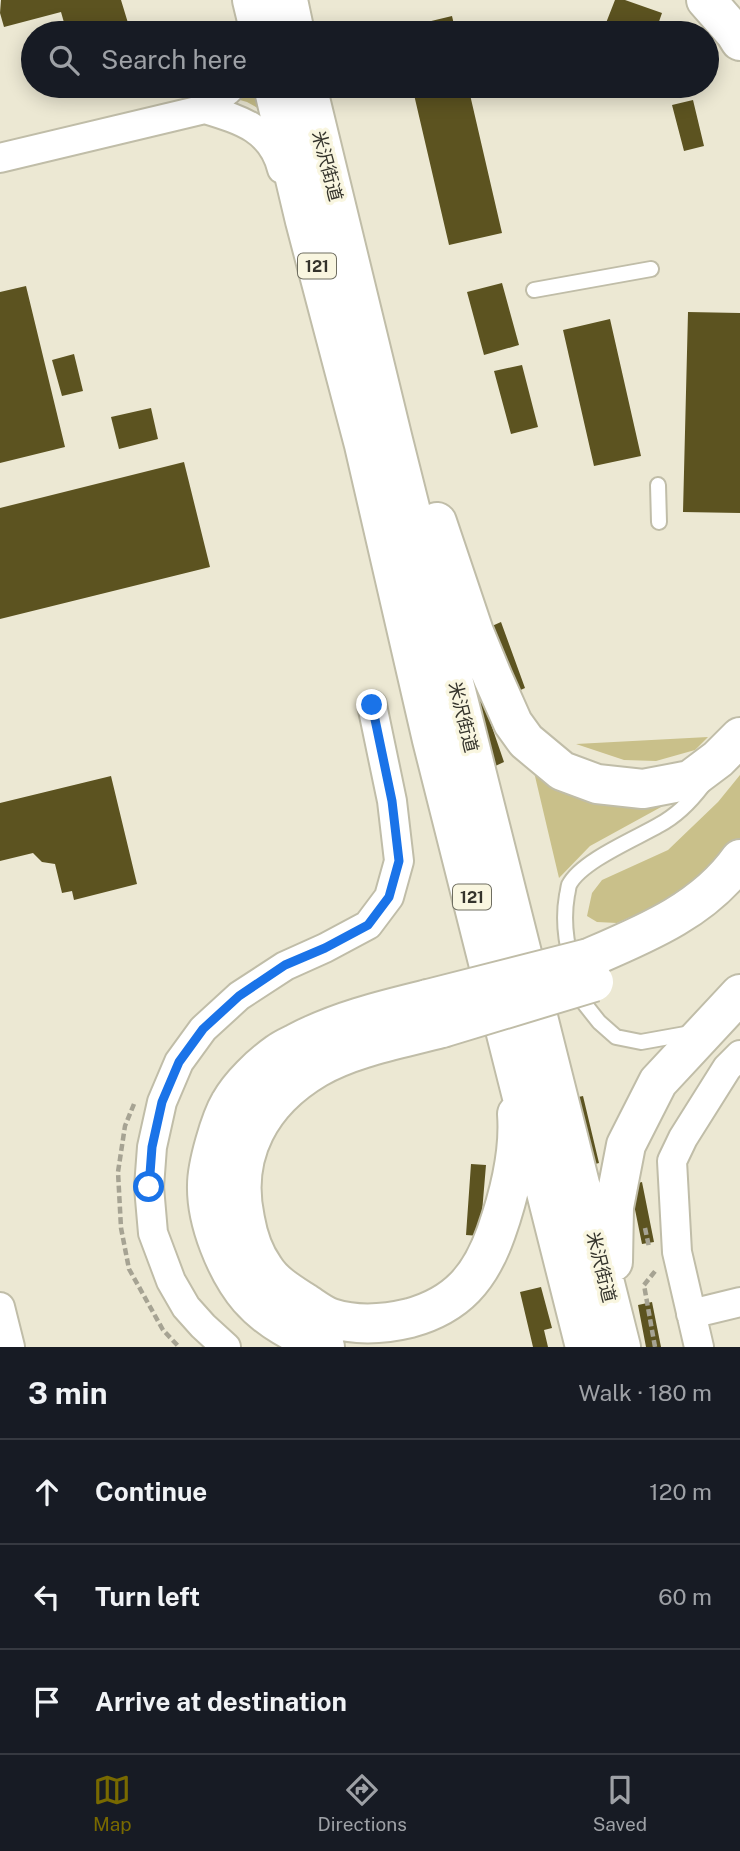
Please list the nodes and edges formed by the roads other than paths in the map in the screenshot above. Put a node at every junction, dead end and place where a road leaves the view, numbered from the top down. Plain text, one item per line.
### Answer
1 (238, 0) edge
2 (252, 0) edge
3 (288, 0) edge
4 (706, 0) edge
5 (243, 21) edge
6 (257, 21) edge
7 (293, 21) edge
8 (740, 41) edge
9 (219, 98) edge
10 (276, 98) edge
11 (310, 98) edge
12 (205, 109) junction
13 (0, 158) edge
14 (305, 221) junction
15 (345, 238) junction
16 (651, 269) dead end
17 (534, 290) dead end
18 (658, 485) dead end
19 (659, 522) dead end
20 (372, 705) dead end
21 (729, 748) edge
22 (740, 859) edge
23 (740, 894) edge
24 (594, 969) junction
25 (740, 994) edge
26 (435, 1013) junction
27 (709, 1028) junction
28 (740, 1055) edge
29 (513, 1057) junction
30 (740, 1301) edge
31 (610, 1302) junction
32 (0, 1307) edge
33 (691, 1314) junction
34 (10, 1347) edge
35 (226, 1347) edge
36 (325, 1347) edge
37 (585, 1347) edge
38 (621, 1347) edge
39 (699, 1347) edge

1 - 5 street
2 - 6 highway
3 - 7 highway
4 - 8 highway
9 - 12 street
10 - 14 highway, 米沢街道 / 121
11 - 15 highway, 米沢街道 / 121
12 - 13 street
12 - 14 street
14 - 29 highway, 米沢街道 / 121
15 - 21 highway
15 - 31 highway, 米沢街道 / 121
16 - 17 lane
18 - 19 lane
20 - 35 street
21 - 27 lane
22 - 24 highway
23 - 24 highway
24 - 26 highway, bridge
25 - 27 highway
26 - 29 highway
26 - 36 highway
27 - 31 highway
28 - 33 street
29 - 37 highway, 米沢街道 / 121
30 - 33 street
31 - 38 highway, 米沢街道 / 121
32 - 34 street
33 - 39 street

